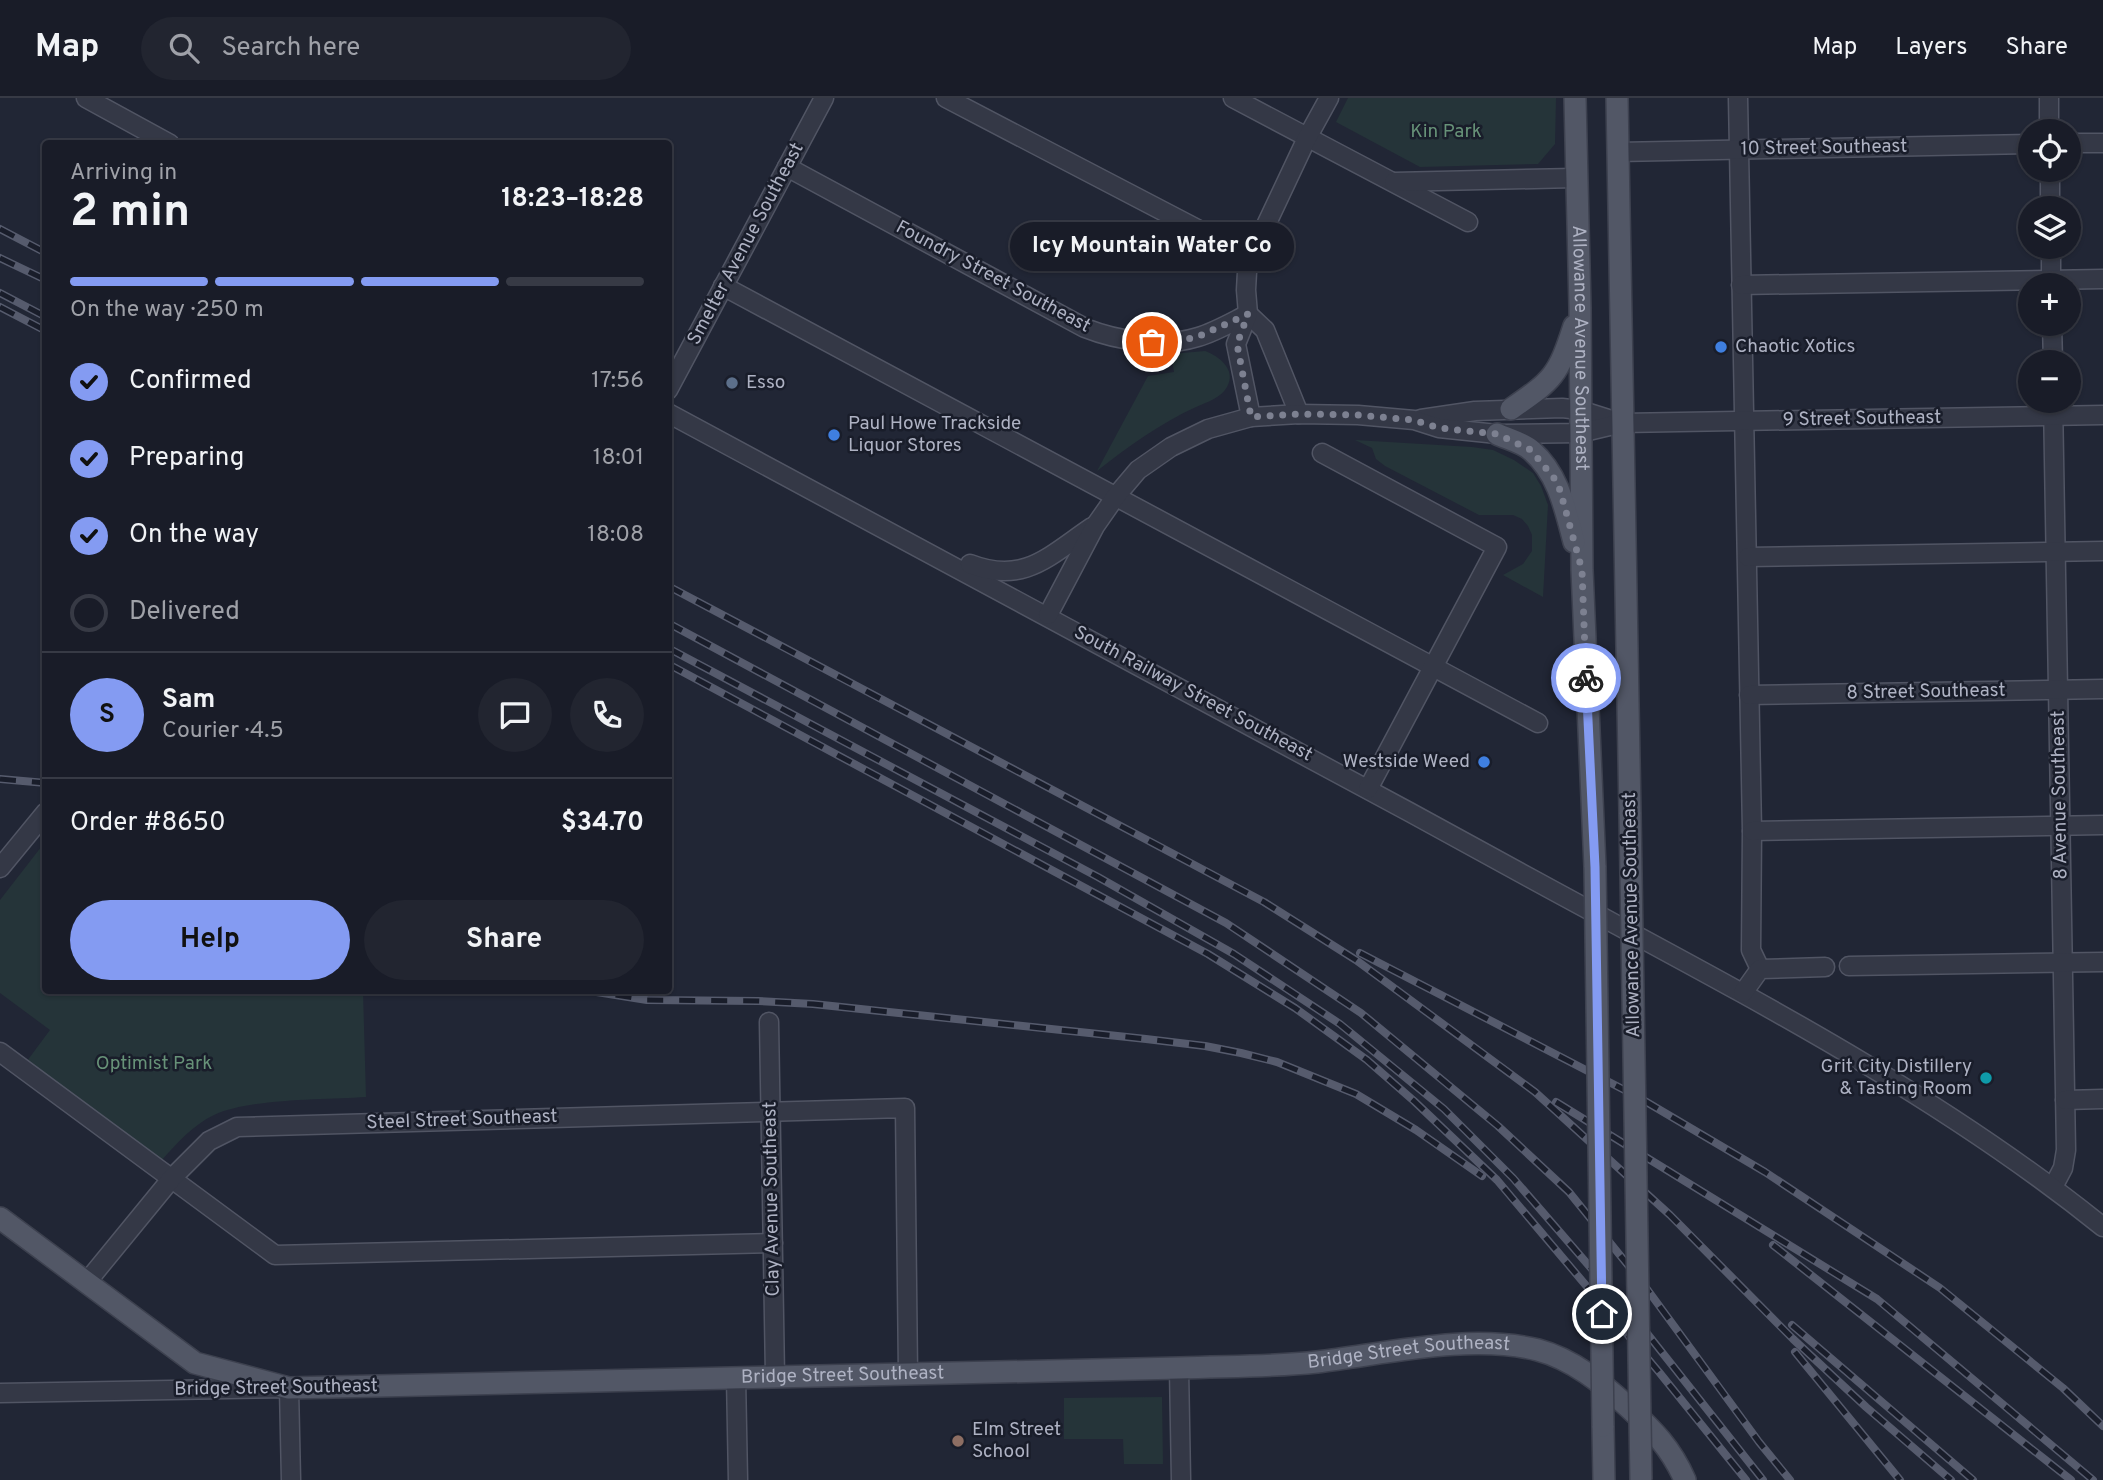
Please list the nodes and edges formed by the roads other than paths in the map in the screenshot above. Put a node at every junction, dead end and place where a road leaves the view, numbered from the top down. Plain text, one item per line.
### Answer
1 (86, 98) edge
2 (824, 98) edge
3 (946, 98) edge
4 (1233, 98) edge
5 (1329, 98) edge
6 (1575, 98) edge
7 (1616, 98) edge
8 (1738, 98) edge
9 (2049, 98) edge
10 (2049, 119) edge
11 (1307, 138) junction
12 (163, 140) edge
13 (2081, 143) edge
14 (2103, 143) edge
15 (2018, 144) edge
16 (1740, 149) junction
17 (1618, 152) junction
18 (787, 167) junction
19 (1576, 178) junction
20 (1390, 182) junction
21 (1468, 222) dead end
22 (1251, 257) junction
23 (2103, 279) edge
24 (2081, 281) edge
25 (2018, 283) edge
26 (1741, 285) junction
27 (723, 286) junction
28 (1580, 308) junction
29 (1248, 314) junction
30 (672, 382) edge
31 (1511, 409) junction
32 (1580, 410) junction
33 (2018, 410) edge
34 (2081, 412) edge
35 (2054, 413) edge
36 (1299, 414) junction
37 (672, 415) edge
38 (2103, 415) edge
39 (1251, 417) junction
40 (1414, 420) junction
41 (1744, 421) junction
42 (1622, 423) junction
43 (1580, 433) junction
44 (1497, 434) junction
45 (1322, 453) dead end
46 (1116, 496) junction
47 (1095, 526) junction
48 (900, 537) junction
49 (2103, 551) edge
50 (2056, 552) junction
51 (1748, 557) junction
52 (1582, 570) junction
53 (1048, 615) junction
54 (1434, 666) junction
55 (2103, 689) edge
56 (2058, 690) junction
57 (1749, 695) junction
58 (1538, 723) dead end
59 (1368, 789) junction
60 (42, 816) edge
61 (2103, 825) edge
62 (2060, 826) junction
63 (1752, 831) junction
64 (0, 869) edge
65 (2103, 962) edge
66 (2063, 963) junction
67 (1849, 966) dead end
68 (1825, 967) dead end
69 (1760, 969) junction
70 (1743, 993) junction
71 (769, 1022) dead end
72 (0, 1052) edge
73 (2103, 1099) edge
74 (2065, 1100) junction
75 (771, 1112) junction
76 (172, 1178) junction
77 (2053, 1187) junction
78 (0, 1218) edge
79 (2103, 1227) edge
80 (773, 1243) junction
81 (86, 1283) junction
82 (1179, 1368) junction
83 (908, 1374) junction
84 (775, 1376) junction
85 (736, 1377) junction
86 (289, 1388) junction
87 (0, 1394) edge
88 (290, 1480) edge
89 (738, 1480) edge
90 (1181, 1480) edge
91 (1604, 1480) edge
92 (1641, 1480) edge
93 (1685, 1480) edge

1 - 12 street
2 - 18 street, Smelter Avenue Southeast
3 - 22 street
4 - 11 street
5 - 11 street
6 - 19 main road, Allowance Avenue Southeast
7 - 17 main road, Allowance Avenue Southeast
8 - 16 street
9 - 10 street
11 - 20 street
11 - 22 street
13 - 14 street
15 - 16 street, 10 Street Southeast
16 - 17 street, 10 Street Southeast
16 - 26 street
17 - 42 main road, Allowance Avenue Southeast
18 - 27 street, Smelter Avenue Southeast
18 - 29 street, Foundry Street Southeast
19 - 20 street
19 - 28 main road, Allowance Avenue Southeast
20 - 21 street
22 - 29 street
23 - 24 street
25 - 26 street
26 - 41 street
27 - 30 street, Smelter Avenue Southeast
27 - 46 street
28 - 31 main road
28 - 32 main road, Allowance Avenue Southeast
29 - 36 street
29 - 39 street
31 - 32 street, 9 Street Southeast
31 - 40 street, 9 Street Southeast
32 - 42 street, 9 Street Southeast
32 - 43 main road, Allowance Avenue Southeast
33 - 41 street, 9 Street Southeast
34 - 38 street, 9 Street Southeast
35 - 50 street, 8 Avenue Southeast
36 - 39 street, 9 Street Southeast
36 - 40 street, 9 Street Southeast
37 - 48 street, South Railway Street Southeast
39 - 46 street, 9 Street Southeast
40 - 44 street, 9 Street Southeast
41 - 42 street, 9 Street Southeast
41 - 51 street
42 - 43 street, 9 Street Southeast
42 - 92 main road, Allowance Avenue Southeast, bridge
43 - 44 street, 9 Street Southeast
43 - 52 main road, Allowance Avenue Southeast
44 - 52 main road
45 - 54 street
46 - 47 street, 9 Street Southeast
46 - 54 street
47 - 48 street
47 - 53 street, 9 Street Southeast
48 - 53 street, South Railway Street Southeast
49 - 50 street
50 - 51 street
50 - 56 street, 8 Avenue Southeast
51 - 57 street
52 - 91 main road, Allowance Avenue Southeast, bridge
53 - 59 street, South Railway Street Southeast
54 - 58 street
54 - 59 street
55 - 56 street, 8 Street Southeast
56 - 57 street, 8 Street Southeast
56 - 62 street, 8 Avenue Southeast
57 - 63 street
59 - 70 street, South Railway Street Southeast
60 - 64 street
61 - 62 street
62 - 63 street
62 - 66 street, 8 Avenue Southeast
63 - 69 street
65 - 66 street
66 - 67 street
66 - 74 street, 8 Avenue Southeast
68 - 69 street
69 - 70 street
70 - 77 street, South Railway Street Southeast
71 - 75 street, Clay Avenue Southeast
72 - 76 street
73 - 74 street
74 - 77 street, 8 Avenue Southeast
75 - 76 street, Steel Street Southeast
75 - 80 street, Clay Avenue Southeast
75 - 83 street, Steel Street Southeast
76 - 80 street
76 - 81 street, Steel Street Southeast
77 - 79 street, South Railway Street Southeast
78 - 81 main road
80 - 84 street, Clay Avenue Southeast
81 - 86 main road
82 - 83 main road, Bridge Street Southeast
82 - 90 street
82 - 93 main road, Bridge Street Southeast
83 - 84 main road, Bridge Street Southeast
84 - 85 main road, Bridge Street Southeast
85 - 86 main road, Bridge Street Southeast
85 - 89 street
86 - 87 street, Bridge Street Southeast
86 - 88 street

